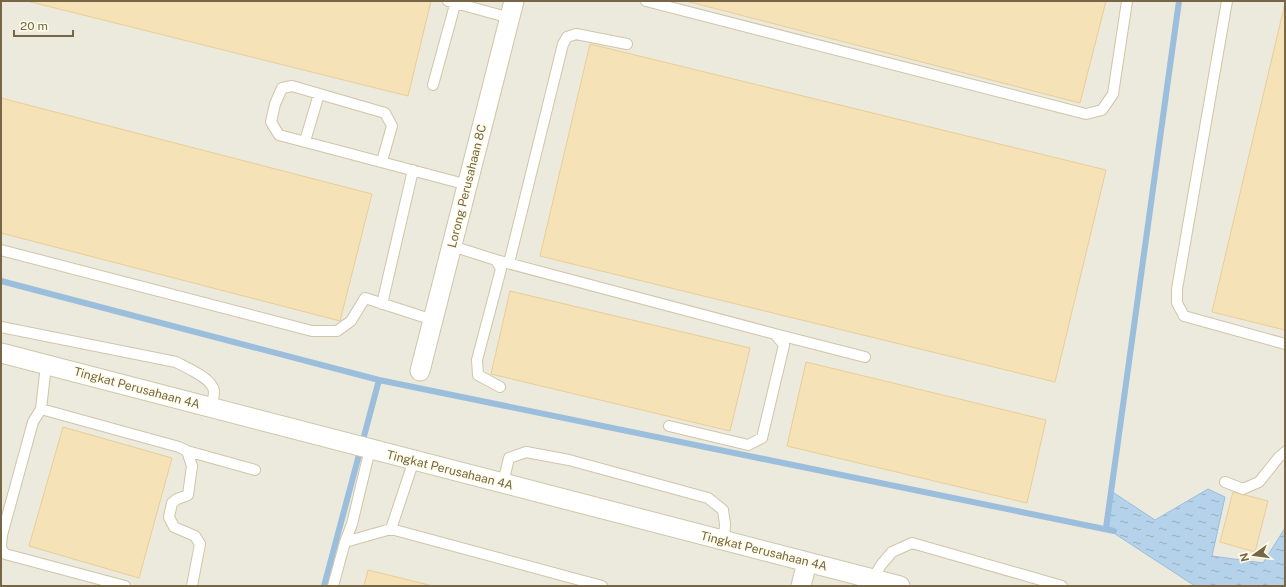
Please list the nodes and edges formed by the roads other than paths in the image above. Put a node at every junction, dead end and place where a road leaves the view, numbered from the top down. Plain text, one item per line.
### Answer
1 (646, 1) edge
2 (1127, 1) edge
3 (1227, 1) edge
4 (453, 2) edge
5 (512, 9) edge
6 (627, 44) dead end
7 (433, 85) dead end
8 (319, 94) junction
9 (305, 141) junction
10 (382, 161) junction
11 (413, 170) junction
12 (468, 185) junction
13 (452, 246) junction
14 (1, 250) edge
15 (496, 260) junction
16 (508, 263) junction
17 (382, 304) junction
18 (433, 320) junction
19 (1, 327) edge
20 (775, 334) junction
21 (1285, 344) edge
22 (1, 353) edge
23 (865, 357) dead end
24 (46, 365) junction
25 (420, 371) dead end
26 (500, 387) dead end
27 (212, 408) junction
28 (41, 409) junction
29 (668, 426) dead end
30 (370, 449) junction
31 (187, 451) junction
32 (1285, 452) edge
33 (414, 460) junction
34 (255, 470) dead end
35 (1225, 482) dead end
36 (503, 483) junction
37 (391, 529) junction
38 (724, 541) junction
39 (345, 542) junction
40 (1, 547) edge
41 (807, 562) junction
42 (873, 579) junction
43 (125, 586) edge
44 (192, 586) edge
45 (333, 586) edge
46 (602, 586) edge
47 (801, 586) edge
48 (900, 586) edge
49 (1062, 586) edge

1 - 2 lane
3 - 21 lane
4 - 5 lane
4 - 7 lane
5 - 12 street, Lorong Perusahaan 8C
6 - 16 lane
8 - 9 lane
8 - 9 lane
8 - 10 lane
9 - 10 lane
10 - 11 lane
11 - 12 lane
11 - 17 lane
12 - 13 street, Lorong Perusahaan 8C
13 - 15 lane
13 - 18 street, Lorong Perusahaan 8C
14 - 17 lane
15 - 16 lane
15 - 26 lane
16 - 20 lane
17 - 18 lane
18 - 25 street, Lorong Perusahaan 8C
19 - 27 lane
20 - 23 lane
20 - 29 lane
22 - 24 street, Tingkat Perusahaan 4A
24 - 27 street, Tingkat Perusahaan 4A
24 - 28 lane
27 - 30 street, Tingkat Perusahaan 4A
28 - 31 lane
28 - 40 lane
30 - 33 street, Tingkat Perusahaan 4A
30 - 39 lane
31 - 34 lane
31 - 44 lane
32 - 35 lane
33 - 36 street, Tingkat Perusahaan 4A
33 - 37 lane
36 - 38 street, Tingkat Perusahaan 4A
36 - 38 lane
37 - 39 lane
37 - 46 lane
38 - 41 street, Tingkat Perusahaan 4A
39 - 45 lane
40 - 43 lane
41 - 42 street, Tingkat Perusahaan 4A
41 - 47 street
42 - 48 street, Tingkat Perusahaan 4A
42 - 49 lane

